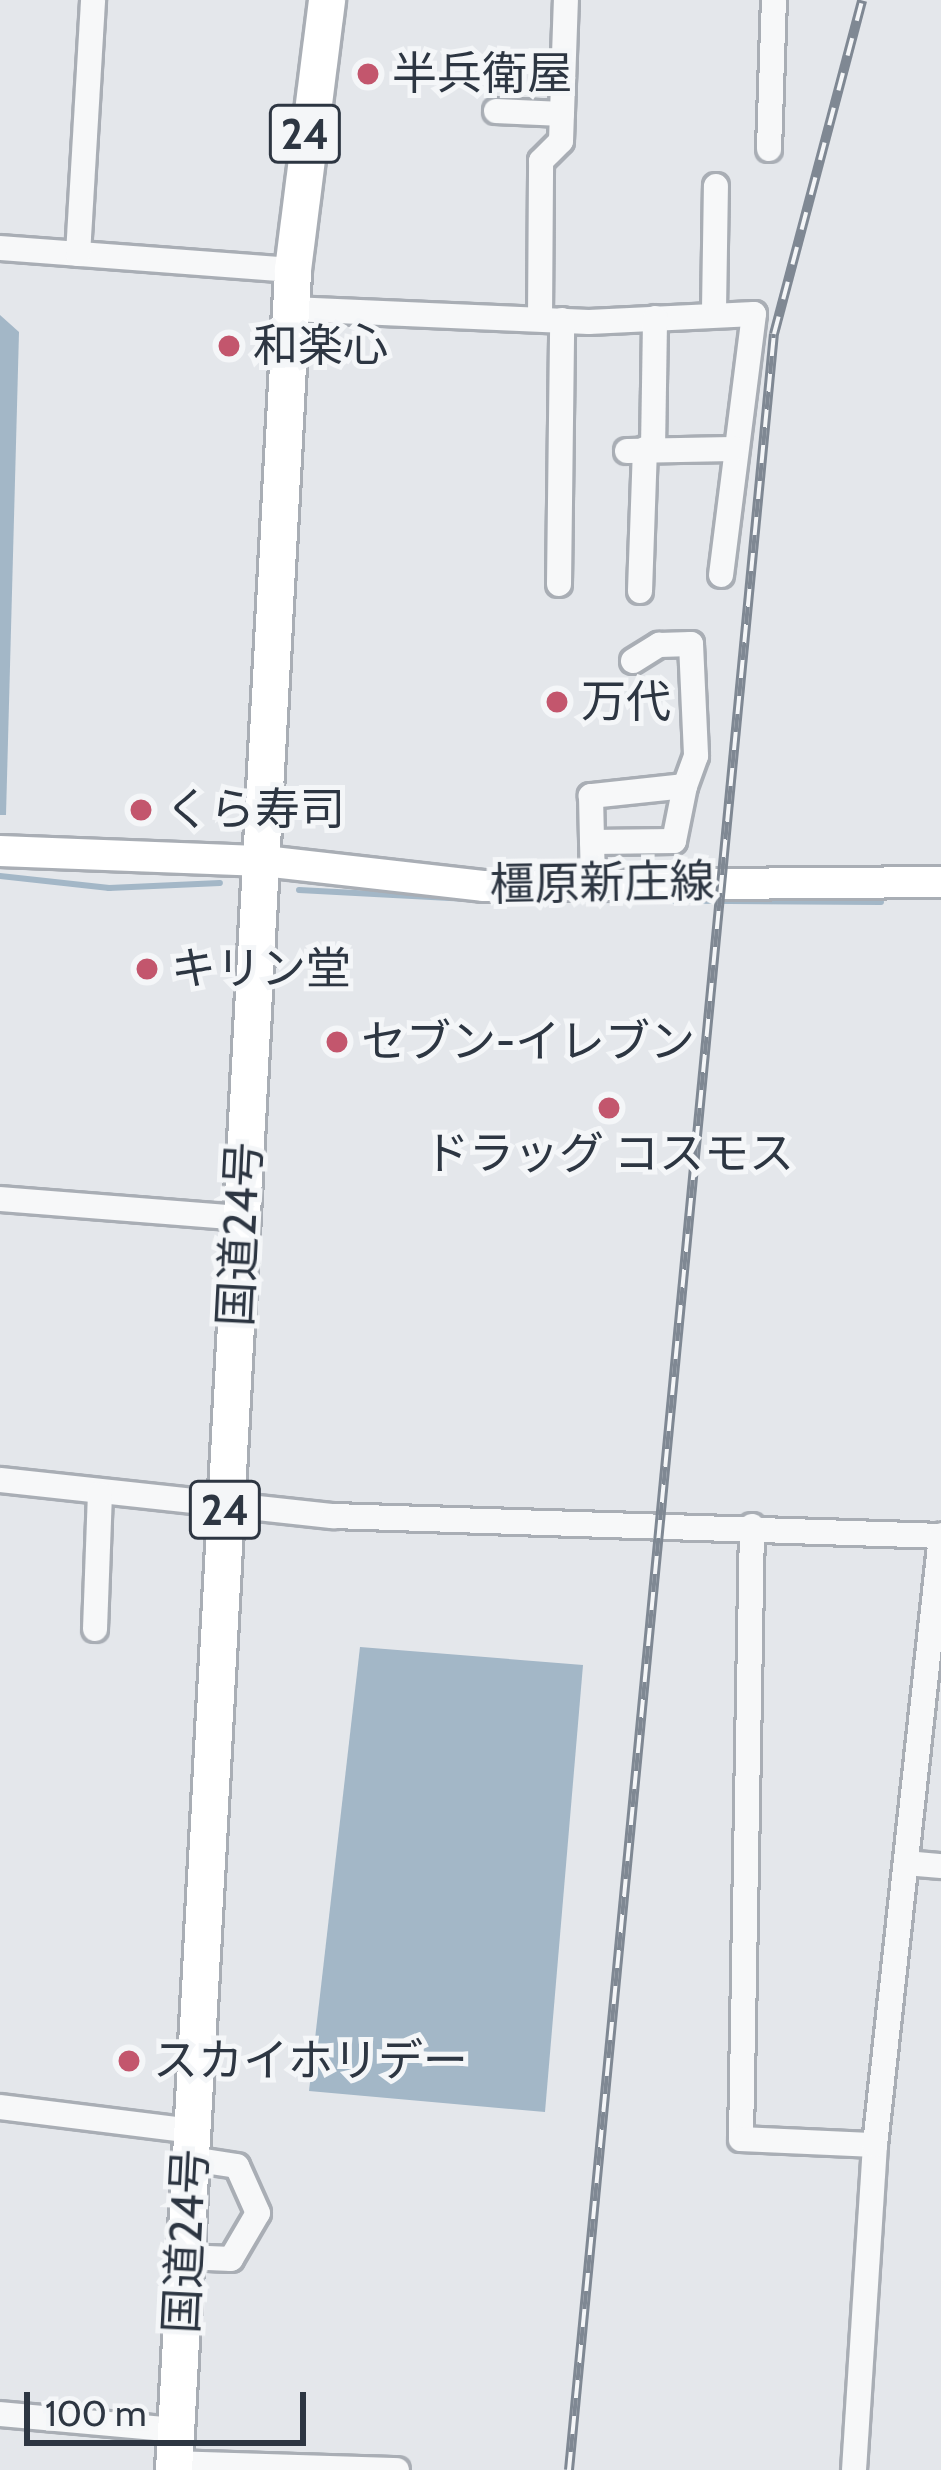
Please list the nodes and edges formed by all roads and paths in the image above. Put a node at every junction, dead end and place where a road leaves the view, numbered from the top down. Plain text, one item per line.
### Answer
1 (93, 0) edge
2 (327, 0) edge
3 (566, 0) edge
4 (774, 0) edge
5 (496, 111) dead end
6 (562, 114) junction
7 (769, 148) dead end
8 (716, 186) dead end
9 (0, 248) edge
10 (78, 254) junction
11 (293, 270) junction
12 (291, 309) junction
13 (714, 310) junction
14 (655, 318) junction
15 (551, 319) junction
16 (734, 449) junction
17 (642, 450) junction
18 (721, 574) dead end
19 (560, 584) dead end
20 (640, 591) dead end
21 (633, 661) dead end
22 (685, 786) junction
23 (592, 842) junction
24 (0, 850) edge
25 (264, 861) junction
26 (941, 882) edge
27 (593, 884) junction
28 (0, 1198) edge
29 (240, 1218) junction
30 (0, 1480) edge
31 (100, 1494) junction
32 (225, 1508) junction
33 (752, 1526) junction
34 (941, 1536) edge
35 (95, 1629) dead end
36 (906, 1863) junction
37 (941, 1866) edge
38 (0, 2107) edge
39 (191, 2145) junction
40 (875, 2145) junction
41 (185, 2257) junction
42 (0, 2414) edge
43 (175, 2454) edge
44 (398, 2470) edge
45 (854, 2470) edge

1 - 10 street
2 - 11 highway, 国道24号 / 24
3 - 6 street
4 - 7 street
5 - 6 street
6 - 15 street
8 - 13 street
9 - 10 street
10 - 11 street
11 - 12 highway, 国道24号 / 24
12 - 15 street
12 - 25 highway, 国道24号 / 24
13 - 14 street
13 - 16 street
14 - 15 street
14 - 17 street
15 - 19 street
16 - 17 street
16 - 18 street
17 - 20 street
21 - 22 street
22 - 23 street
22 - 23 street
23 - 27 street
24 - 25 main road, 橿原新庄線
25 - 27 main road, 橿原新庄線
25 - 29 highway, 国道24号 / 24
26 - 27 main road, 橿原新庄線
28 - 29 street
29 - 32 highway, 国道24号 / 24
30 - 31 street
31 - 32 street
31 - 35 street
32 - 33 street
32 - 39 highway, 国道24号 / 24
33 - 34 street
33 - 40 street
34 - 36 street
36 - 37 street
36 - 40 street
38 - 39 street
39 - 41 highway, 国道24号 / 24
39 - 41 street
40 - 45 street
41 - 43 highway, 国道24号 / 24
42 - 43 street
43 - 44 street

